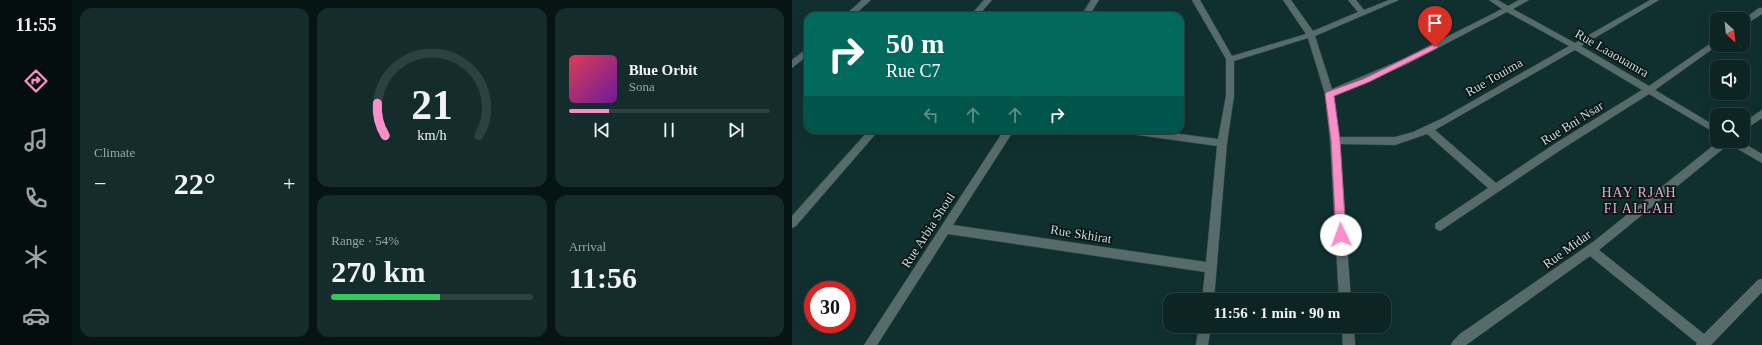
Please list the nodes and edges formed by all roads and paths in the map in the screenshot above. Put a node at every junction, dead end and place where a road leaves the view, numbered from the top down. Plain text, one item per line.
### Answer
1 (867, 0) edge
2 (988, 0) edge
3 (1095, 0) edge
4 (1196, 0) edge
5 (1287, 0) edge
6 (1352, 0) edge
7 (1395, 0) edge
8 (1493, 0) edge
9 (1525, 0) edge
10 (1655, 0) edge
11 (1507, 9) junction
12 (1762, 10) edge
13 (853, 12) edge
14 (978, 12) edge
15 (1088, 12) edge
16 (1363, 13) junction
17 (1750, 19) edge
18 (1311, 35) junction
19 (1574, 46) junction
20 (1710, 47) edge
21 (804, 54) edge
22 (1230, 59) junction
23 (792, 65) edge
24 (1650, 89) junction
25 (1329, 94) junction
26 (1762, 113) edge
27 (1750, 122) edge
28 (1710, 127) edge
29 (1428, 129) junction
30 (870, 134) edge
31 (1006, 134) edge
32 (1153, 134) edge
33 (1336, 140) junction
34 (1222, 143) junction
35 (1717, 148) edge
36 (1744, 148) edge
37 (1762, 159) edge
38 (1496, 188) junction
39 (792, 223) edge
40 (1440, 226) dead end
41 (946, 229) junction
42 (1591, 250) junction
43 (1212, 268) junction
44 (1762, 284) edge
45 (1209, 293) edge
46 (1345, 293) edge
47 (1204, 333) edge
48 (1348, 333) edge
49 (1704, 344) edge
50 (870, 345) edge
51 (1202, 345) edge
52 (1349, 345) edge
53 (1457, 345) edge

1 - 13 street
2 - 14 street
3 - 15 street
4 - 22 street
5 - 18 street
6 - 16 street
7 - 16 street
8 - 11 street, Rue Laaouamra
9 - 11 street
10 - 19 street, Rue Touima
11 - 19 street, Rue Laaouamra
11 - 25 street
12 - 17 street
16 - 18 street
18 - 22 street
18 - 25 street
19 - 24 street, Rue Laaouamra
19 - 29 street, Rue Touima
20 - 24 street, Rue Bni Nsar
21 - 23 street
22 - 34 street
24 - 28 street, Rue Laaouamra
24 - 38 street, Rue Bni Nsar
25 - 33 street
26 - 27 street
29 - 33 street, Rue Touima
29 - 38 street
30 - 39 street
31 - 41 street, Rue Arbia Shoul
32 - 34 street
33 - 46 street
34 - 43 street
35 - 42 street, Rue Midar
36 - 37 street
38 - 40 street, Rue Bni Nsar
41 - 43 street, Rue Skhirat
41 - 50 street, Rue Arbia Shoul
42 - 49 street
42 - 53 street, Rue Midar
43 - 45 street
44 - 49 street
47 - 51 street
48 - 52 street

